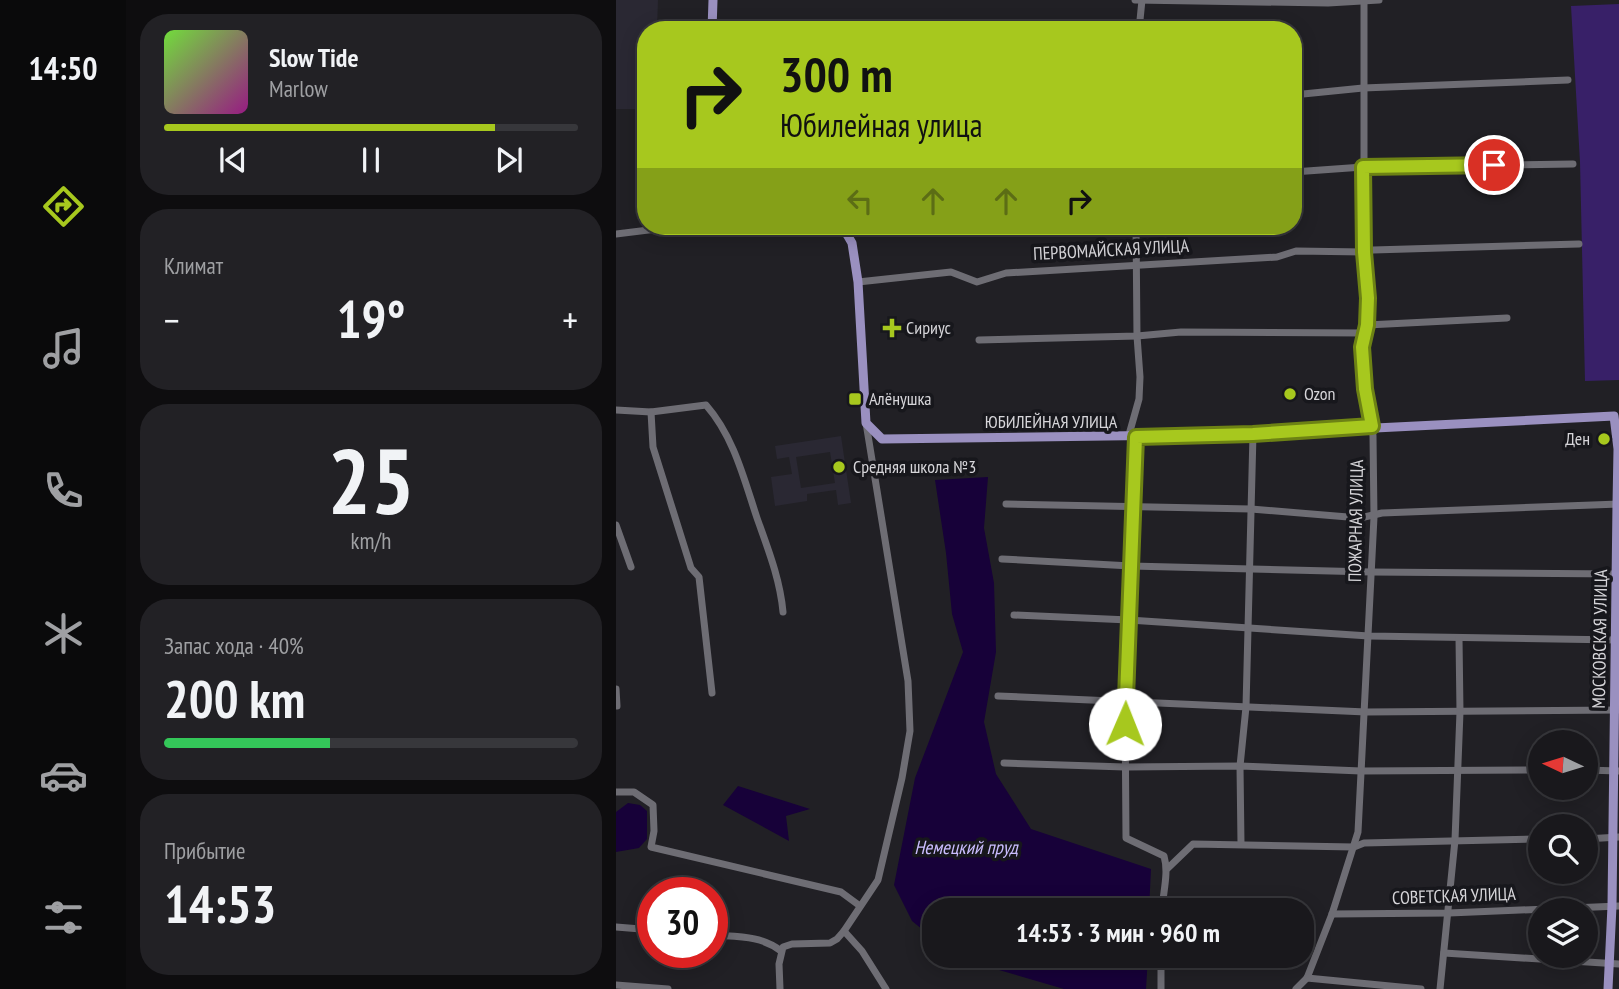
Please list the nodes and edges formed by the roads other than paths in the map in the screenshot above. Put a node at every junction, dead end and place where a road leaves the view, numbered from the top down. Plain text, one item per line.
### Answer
1 (713, 0) edge
2 (1135, 0) edge
3 (1142, 0) edge
4 (1364, 0) edge
5 (1379, 0) edge
6 (712, 21) edge
7 (1140, 21) edge
8 (1568, 80) dead end
9 (1363, 88) junction
10 (1302, 94) edge
11 (1573, 164) dead end
12 (1363, 167) junction
13 (1302, 171) edge
14 (637, 231) edge
15 (616, 234) edge
16 (847, 235) edge
17 (1136, 235) edge
18 (1580, 244) dead end
19 (1364, 252) junction
20 (1136, 265) junction
21 (858, 282) junction
22 (1507, 318) dead end
23 (1366, 329) junction
24 (1137, 336) junction
25 (979, 340) dead end
26 (616, 410) edge
27 (650, 412) junction
28 (1616, 416) edge
29 (866, 424) junction
30 (1372, 426) junction
31 (1253, 434) junction
32 (1136, 437) junction
33 (1006, 504) dead end
34 (1618, 504) edge
35 (1133, 507) junction
36 (1251, 509) junction
37 (1374, 517) junction
38 (616, 525) edge
39 (1002, 559) dead end
40 (1131, 566) junction
41 (631, 568) dead end
42 (1251, 569) junction
43 (1371, 572) junction
44 (1618, 575) edge
45 (783, 612) dead end
46 (1014, 615) dead end
47 (1129, 620) junction
48 (1248, 629) junction
49 (1369, 636) junction
50 (1459, 638) junction
51 (1617, 640) edge
52 (616, 689) edge
53 (712, 693) dead end
54 (998, 696) dead end
55 (1125, 702) junction
56 (617, 706) edge
57 (1246, 708) junction
58 (1617, 710) edge
59 (1366, 712) junction
60 (1460, 712) junction
61 (1004, 763) dead end
62 (1240, 766) junction
63 (1125, 767) junction
64 (1598, 770) edge
65 (1361, 771) junction
66 (1457, 771) junction
67 (1528, 771) edge
68 (1616, 771) edge
69 (616, 792) edge
70 (1616, 838) edge
71 (1528, 839) edge
72 (1598, 839) edge
73 (1455, 840) junction
74 (1241, 844) junction
75 (1354, 847) junction
76 (1168, 868) junction
77 (1162, 898) edge
78 (860, 906) junction
79 (1616, 906) edge
80 (1448, 913) junction
81 (1332, 914) junction
82 (616, 927) edge
83 (637, 929) edge
84 (844, 931) junction
85 (728, 936) edge
86 (781, 951) junction
87 (1444, 953) junction
88 (1614, 963) edge
89 (1161, 968) edge
90 (1307, 978) junction
91 (616, 985) edge
92 (668, 989) edge
93 (780, 989) edge
94 (886, 989) edge
95 (1161, 989) edge
96 (1296, 989) edge
97 (1421, 989) edge
98 (1440, 989) edge
99 (1608, 989) edge

1 - 6 main road
2 - 3 street
3 - 4 street
3 - 7 street
4 - 5 street
4 - 9 street, ПОЖАРНАЯ УЛИЦА
8 - 9 street
9 - 10 street
9 - 12 street, ПОЖАРНАЯ УЛИЦА
11 - 12 street
12 - 13 street
12 - 19 street, ПОЖАРНАЯ УЛИЦА
14 - 15 street
16 - 21 main road
17 - 20 street
18 - 19 street, ПЕРВОМАЙСКАЯ УЛИЦА
19 - 20 street, ПЕРВОМАЙСКАЯ УЛИЦА
19 - 23 street, ПОЖАРНАЯ УЛИЦА
20 - 21 street, ПЕРВОМАЙСКАЯ УЛИЦА
20 - 24 street
21 - 29 main road
22 - 23 street
23 - 24 street
23 - 30 street, ПОЖАРНАЯ УЛИЦА
24 - 25 street
24 - 32 street
26 - 27 street
27 - 45 street
27 - 53 street
28 - 30 main road, ЮБИЛЕЙНАЯ УЛИЦА
28 - 34 main road, МОСКОВСКАЯ УЛИЦА
29 - 32 main road, ЮБИЛЕЙНАЯ УЛИЦА
29 - 78 street
30 - 31 main road, ЮБИЛЕЙНАЯ УЛИЦА
30 - 37 street, ПОЖАРНАЯ УЛИЦА
31 - 32 main road, ЮБИЛЕЙНАЯ УЛИЦА
31 - 36 street
32 - 35 street
33 - 35 street
34 - 37 street
34 - 44 main road, МОСКОВСКАЯ УЛИЦА
35 - 36 street
35 - 40 street
36 - 37 street
36 - 42 street
37 - 43 street, ПОЖАРНАЯ УЛИЦА
38 - 41 street
39 - 40 street
40 - 42 street
40 - 47 street
42 - 43 street
42 - 48 street
43 - 44 street
43 - 49 street, ПОЖАРНАЯ УЛИЦА
44 - 51 main road, МОСКОВСКАЯ УЛИЦА
46 - 47 street
47 - 48 street
47 - 55 street
48 - 49 street
48 - 57 street
49 - 50 street
49 - 59 street, ПОЖАРНАЯ УЛИЦА
50 - 51 street
50 - 60 street
51 - 58 main road, МОСКОВСКАЯ УЛИЦА
52 - 56 street
54 - 55 street
55 - 57 street
55 - 63 street
57 - 59 street
57 - 62 street
58 - 60 street
58 - 68 main road, МОСКОВСКАЯ УЛИЦА
59 - 60 street
59 - 65 street, ПОЖАРНАЯ УЛИЦА
60 - 66 street
61 - 63 street
62 - 63 street
62 - 65 street
62 - 74 street
63 - 76 street
64 - 68 street
65 - 66 street
65 - 75 street, ПОЖАРНАЯ УЛИЦА
66 - 67 street
66 - 73 street
68 - 70 main road, МОСКОВСКАЯ УЛИЦА
69 - 78 street
70 - 72 street
70 - 79 main road, МОСКОВСКАЯ УЛИЦА
71 - 73 street
73 - 75 street
73 - 80 street
74 - 75 street
74 - 76 street
75 - 81 street, ПОЖАРНАЯ УЛИЦА
76 - 77 street
78 - 84 street
79 - 80 street, СОВЕТСКАЯ УЛИЦА
79 - 88 main road, МОСКОВСКАЯ УЛИЦА
80 - 81 street, СОВЕТСКАЯ УЛИЦА
80 - 87 street
81 - 90 street, ПОЖАРНАЯ УЛИЦА
82 - 83 street
84 - 86 street
84 - 94 street
85 - 86 street
86 - 93 street
87 - 88 street
87 - 98 street
88 - 99 main road, МОСКОВСКАЯ УЛИЦА
89 - 95 street
90 - 96 street, ПОЖАРНАЯ УЛИЦА
90 - 97 street
91 - 92 street

